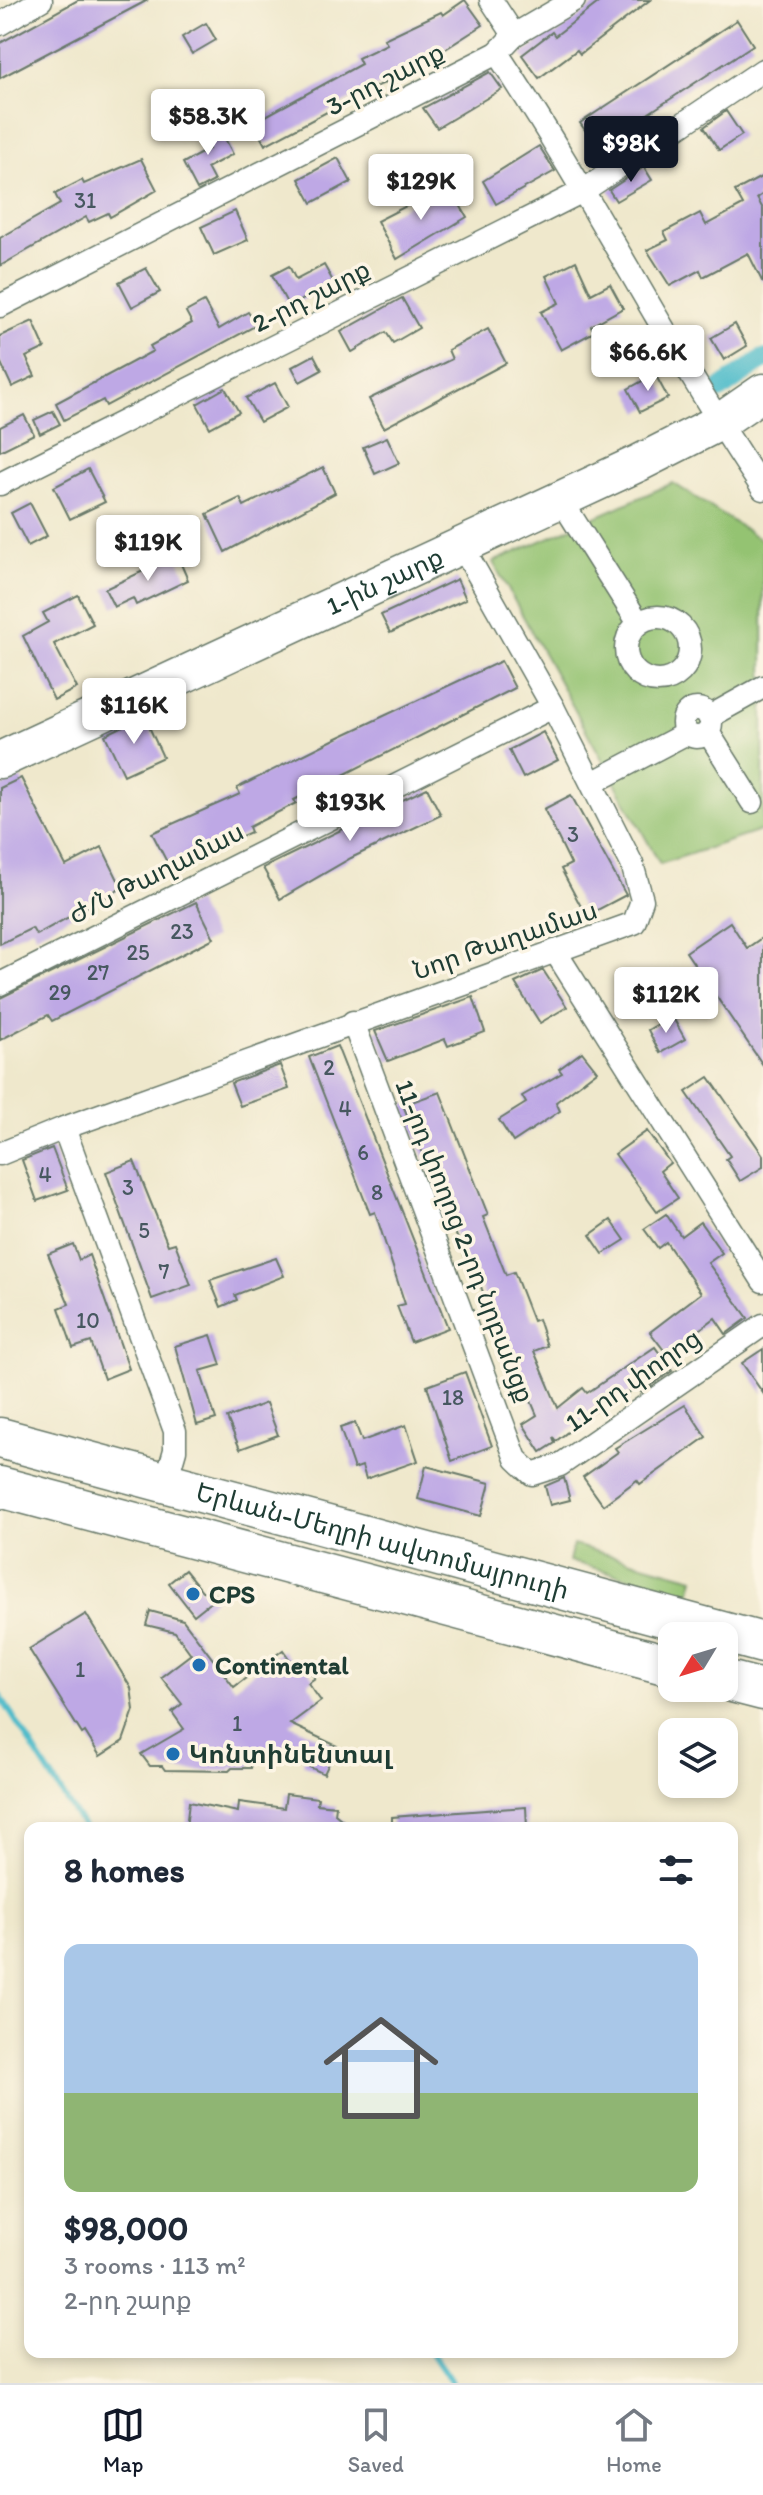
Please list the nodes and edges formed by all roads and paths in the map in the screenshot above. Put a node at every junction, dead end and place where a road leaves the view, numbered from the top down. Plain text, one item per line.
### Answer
1 (41, 0) edge
2 (491, 0) edge
3 (574, 0) edge
4 (0, 24) edge
5 (514, 35) junction
6 (497, 53) junction
7 (763, 70) edge
8 (583, 191) junction
9 (0, 306) edge
10 (763, 392) edge
11 (718, 423) junction
12 (0, 484) edge
13 (763, 489) edge
14 (561, 500) junction
15 (463, 548) junction
16 (638, 622) junction
17 (675, 677) junction
18 (763, 687) edge
19 (553, 707) junction
20 (700, 723) junction
21 (0, 760) edge
22 (592, 783) junction
23 (752, 802) dead end
24 (555, 951) junction
25 (0, 984) edge
26 (353, 1022) junction
27 (64, 1128) junction
28 (0, 1154) edge
29 (763, 1281) edge
30 (763, 1325) edge
31 (0, 1438) edge
32 (532, 1474) joint
33 (166, 1481) junction
34 (0, 1487) edge
35 (763, 1643) edge
36 (658, 1662) edge
37 (738, 1684) edge
38 (763, 1690) edge

1 - 4 street
2 - 5 street
3 - 5 street, 3-րդ շարք
5 - 6 street, 3-րդ շարք
6 - 8 street
6 - 9 street, 3-րդ շարք
7 - 8 street, 2-րդ շարք
8 - 11 street
8 - 12 street, 2-րդ շարք
10 - 11 main road, 1-ին շարք
11 - 13 street
11 - 14 main road, 1-ին շարք
14 - 15 main road, 1-ին շարք
14 - 16 street
15 - 19 street, Նոր Թաղամաս
15 - 21 main road, 1-ին շարք
16 - 17 street
16 - 17 street
17 - 20 street
18 - 20 street
19 - 22 street, Նոր Թաղամաս
19 - 25 street, Ժ/Ն Թաղամաս
20 - 22 street
20 - 23 street
22 - 24 street, Նոր Թաղամաս
24 - 26 street, Նոր Թաղամաս
24 - 29 street
26 - 27 street, Նոր Թաղամաս
26 - 32 street, 11-րդ փողոց 2-րդ նրբանցք
27 - 28 street, Նոր Թաղամաս
27 - 33 street
30 - 32 street, 11-րդ փողոց
31 - 33 highway, Երևան-Մեղրի ավտոմայրուղի
33 - 35 highway, Երևան-Մեղրի ավտոմայրուղի
34 - 36 highway, Երևան-Մեղրի ավտոմայրուղի
37 - 38 highway

